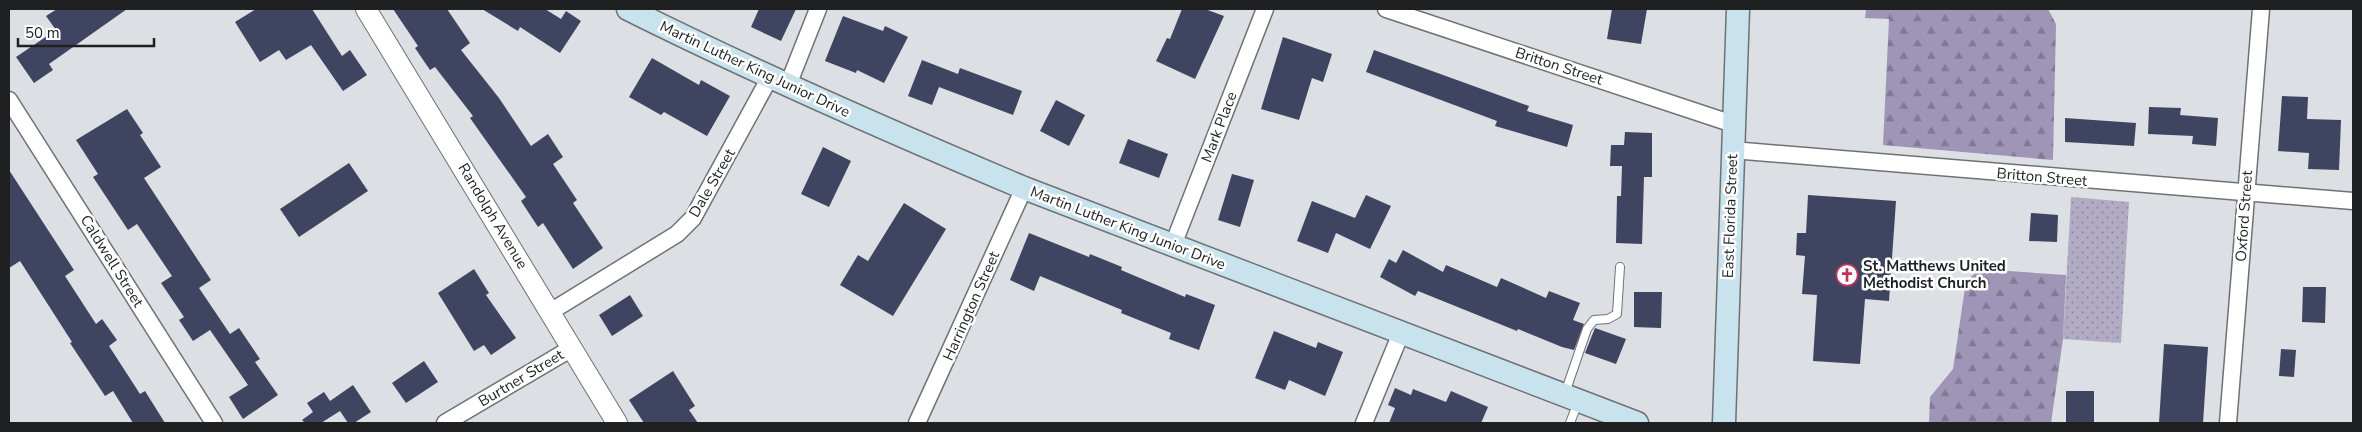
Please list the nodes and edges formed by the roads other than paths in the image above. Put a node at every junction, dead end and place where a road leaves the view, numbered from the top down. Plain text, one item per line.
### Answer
1 (366, 9) edge
2 (628, 9) edge
3 (818, 9) edge
4 (1265, 9) edge
5 (1386, 9) edge
6 (1738, 9) edge
7 (2261, 9) edge
8 (779, 81) junction
9 (9, 100) edge
10 (1732, 124) junction
11 (1732, 150) junction
12 (1024, 188) junction
13 (2245, 193) junction
14 (2353, 201) edge
15 (1173, 245) junction
16 (1620, 267) dead end
17 (550, 312) junction
18 (1401, 333) junction
19 (572, 348) junction
20 (1572, 397) junction
21 (214, 423) edge
22 (445, 423) edge
23 (617, 423) edge
24 (917, 423) edge
25 (1364, 423) edge
26 (1570, 423) edge
27 (1637, 423) edge
28 (1724, 423) edge
29 (2228, 423) edge

1 - 17 street, Randolph Avenue
2 - 8 main road, Martin Luther King Junior Drive
3 - 8 street, Dale Street
4 - 15 street, Mark Place
5 - 10 street, Britton Street
6 - 10 main road, East Florida Street
7 - 13 street, Oxford Street
8 - 12 main road, Martin Luther King Junior Drive
8 - 17 street, Dale Street
9 - 21 street, Caldwell Street
10 - 11 main road, East Florida Street
11 - 13 street, Britton Street
11 - 28 main road, East Florida Street
12 - 15 main road, Martin Luther King Junior Drive
12 - 24 street, Harrington Street
13 - 14 street, Britton Street
13 - 29 street, Oxford Street
15 - 18 main road, Martin Luther King Junior Drive
16 - 20 lane
17 - 19 street, Randolph Avenue
18 - 20 main road, Martin Luther King Junior Drive
18 - 25 street
19 - 22 street, Burtner Street
19 - 23 street, Randolph Avenue
20 - 26 lane
20 - 27 main road, Martin Luther King Junior Drive

